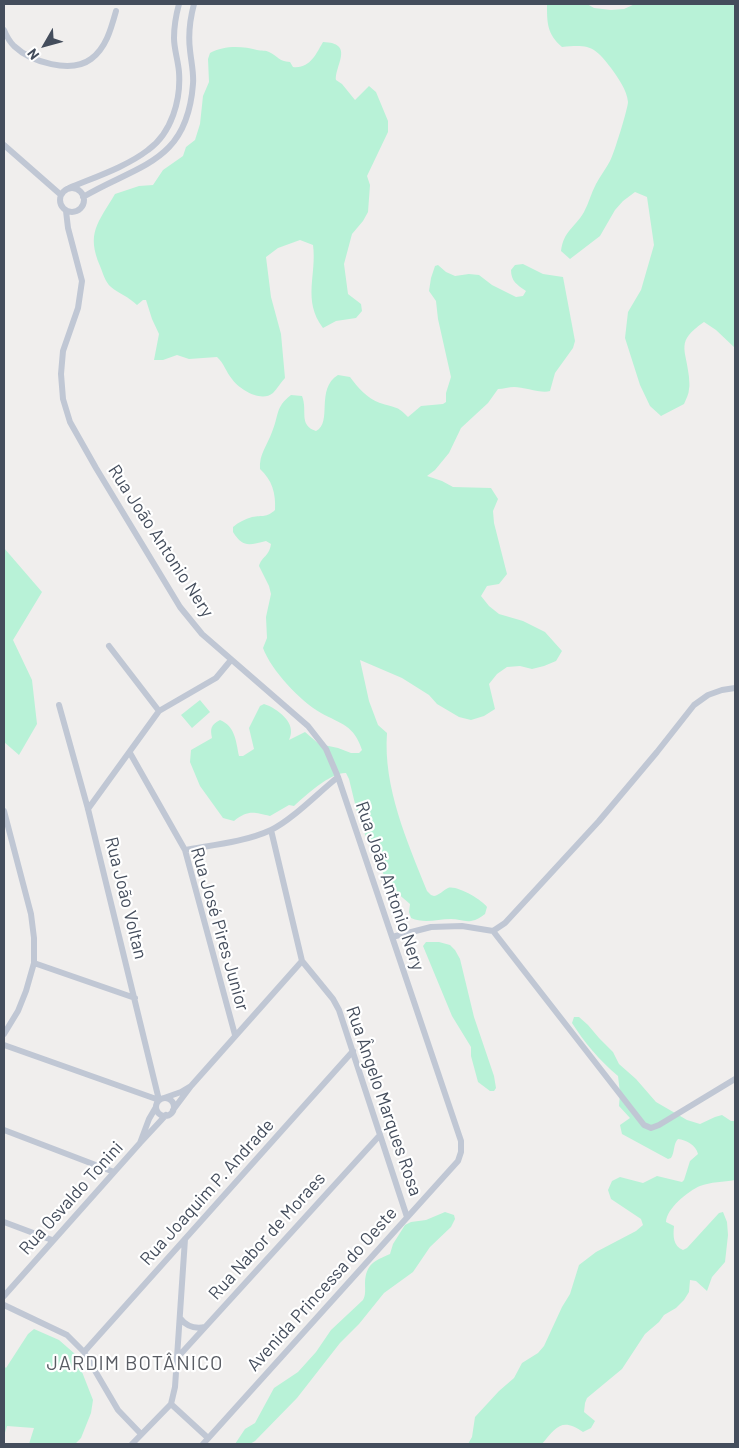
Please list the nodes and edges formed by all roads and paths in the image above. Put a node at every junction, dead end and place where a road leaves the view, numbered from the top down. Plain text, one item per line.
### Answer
1 (178, 4) edge
2 (194, 4) edge
3 (116, 12) dead end
4 (4, 30) edge
5 (4, 145) edge
6 (69, 188) junction
7 (61, 195) junction
8 (83, 197) junction
9 (66, 211) junction
10 (109, 646) dead end
11 (231, 660) junction
12 (735, 688) edge
13 (59, 705) dead end
14 (159, 711) junction
15 (130, 752) junction
16 (338, 777) junction
17 (88, 808) junction
18 (4, 811) edge
19 (271, 830) junction
20 (185, 850) junction
21 (492, 931) junction
22 (392, 938) junction
23 (302, 961) junction
24 (34, 963) junction
25 (135, 998) junction
26 (4, 1034) edge
27 (235, 1036) junction
28 (4, 1045) edge
29 (353, 1051) junction
30 (735, 1079) edge
31 (191, 1086) junction
32 (162, 1099) junction
33 (156, 1108) junction
34 (173, 1110) junction
35 (166, 1115) junction
36 (4, 1130) edge
37 (380, 1135) junction
38 (140, 1143) junction
39 (461, 1152) joint
40 (114, 1172) junction
41 (407, 1217) junction
42 (4, 1222) edge
43 (185, 1239) junction
44 (52, 1240) junction
45 (4, 1296) edge
46 (4, 1305) edge
47 (180, 1317) junction
48 (205, 1327) junction
49 (84, 1352) junction
50 (177, 1358) junction
51 (171, 1404) junction
52 (141, 1434) junction
53 (208, 1438) junction
54 (132, 1444) edge
55 (203, 1444) edge

1 - 6 street
2 - 8 street
3 - 4 street
5 - 7 street
6 - 7 street
6 - 8 street
7 - 9 street
8 - 9 street
9 - 11 street, Rua João Antonio Nery
10 - 14 street
11 - 14 street
11 - 16 street, Rua João Antonio Nery
12 - 21 street
13 - 17 street, Rua João Voltan
14 - 15 street
15 - 17 street
15 - 20 street, Rua José Pires Junior
16 - 19 street
16 - 22 street, Rua João Antonio Nery
17 - 25 street, Rua João Voltan
18 - 24 street
19 - 20 street
19 - 23 street, Rua Ângelo Marques Rosa
20 - 27 street, Rua José Pires Junior
21 - 22 street
21 - 30 street
22 - 39 street, Rua João Antonio Nery
23 - 27 street, Rua Osvaldo Tonini
23 - 29 street, Rua Ângelo Marques Rosa
24 - 25 street
24 - 26 street
25 - 32 street, Rua João Voltan
27 - 31 street, Rua Osvaldo Tonini
28 - 32 street
29 - 37 street, Rua Ângelo Marques Rosa
29 - 43 street, Rua Joaquim P. Andrade
31 - 32 street, Rua Osvaldo Tonini
31 - 34 street, Rua Osvaldo Tonini
32 - 33 street, Rua Osvaldo Tonini
32 - 34 street
33 - 35 street
33 - 38 street, Rua Osvaldo Tonini
34 - 35 street, Rua Osvaldo Tonini
35 - 38 street, Rua Osvaldo Tonini
36 - 40 street
37 - 41 street, Rua Ângelo Marques Rosa
37 - 48 street, Rua Nabor de Moraes
38 - 40 street, Rua Osvaldo Tonini
39 - 41 street, Avenida Princessa do Oeste
40 - 44 street, Rua Osvaldo Tonini
41 - 53 street, Avenida Princessa do Oeste
42 - 44 street
43 - 47 street
43 - 49 street, Rua Joaquim P. Andrade
44 - 45 street, Rua Osvaldo Tonini
46 - 49 street
47 - 48 street
47 - 50 street
48 - 50 street, Rua Nabor de Moraes
49 - 52 street
50 - 51 street
51 - 52 street
51 - 53 street
52 - 54 street
53 - 55 street, Avenida Princessa do Oeste

